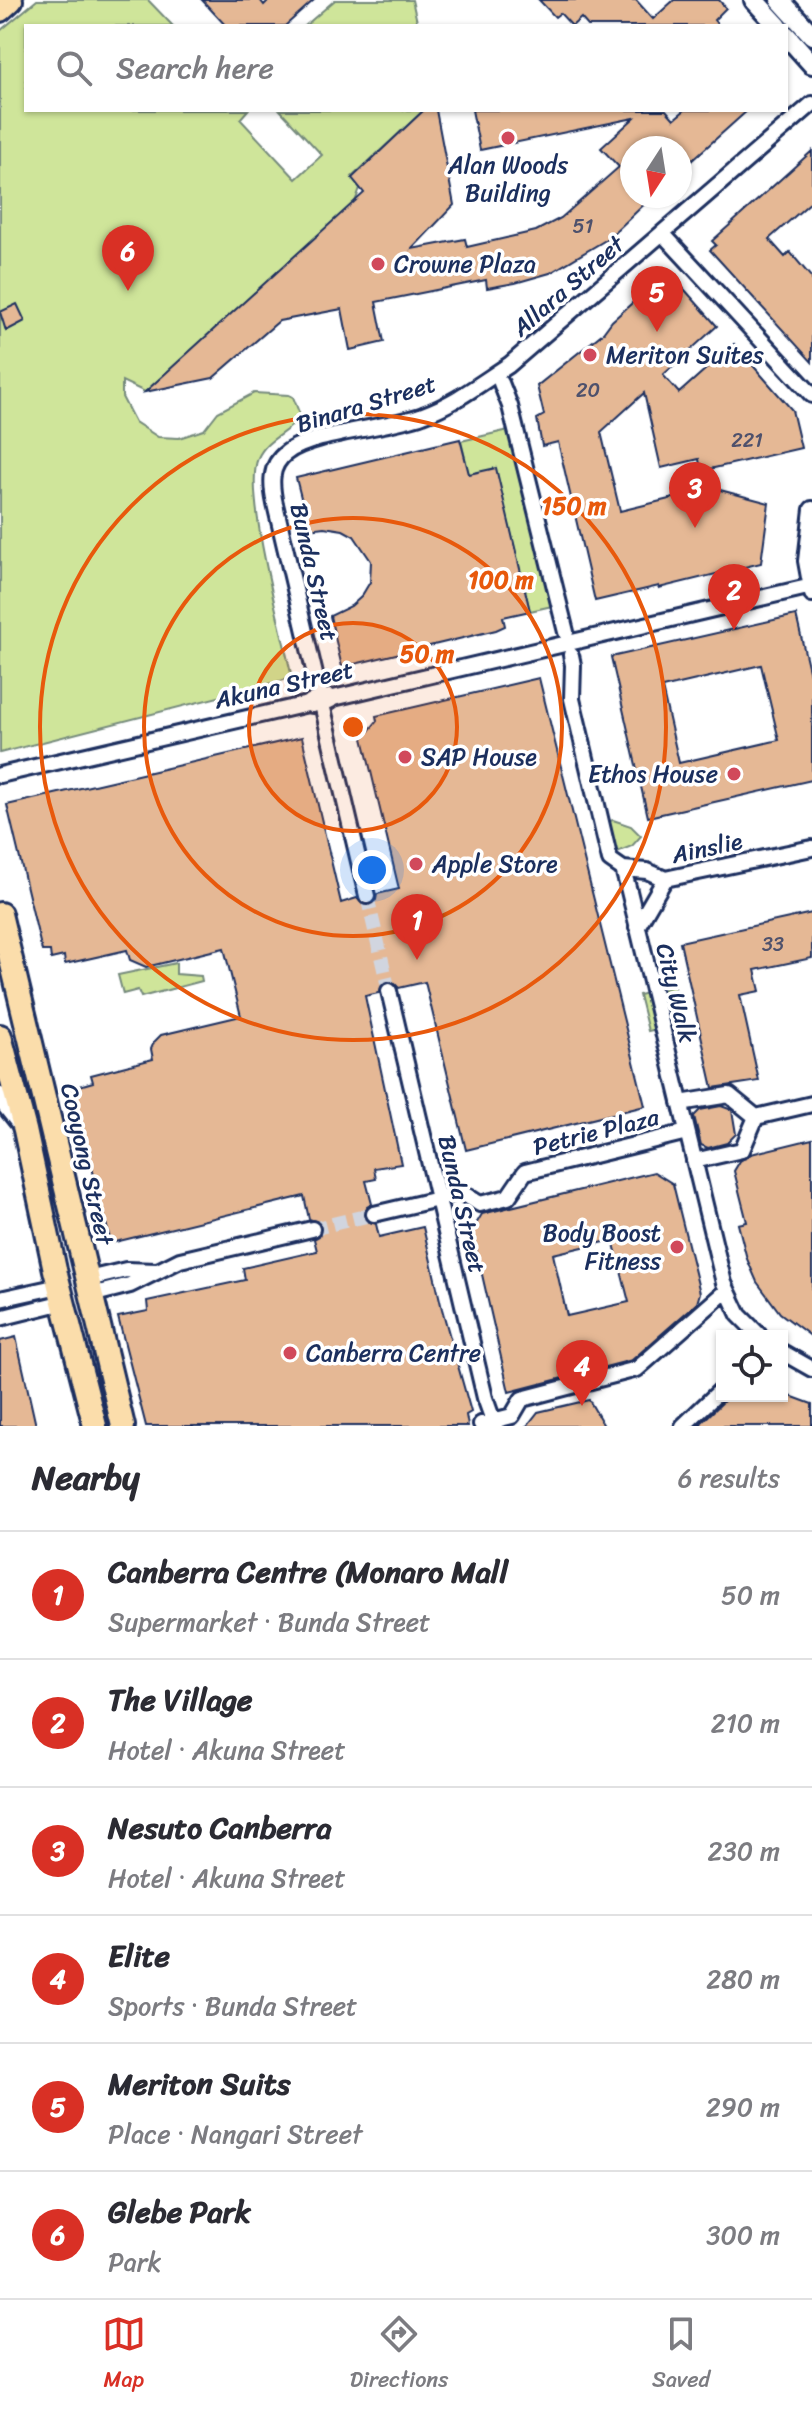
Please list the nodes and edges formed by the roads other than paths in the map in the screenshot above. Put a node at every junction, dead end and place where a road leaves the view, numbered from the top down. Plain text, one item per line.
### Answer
1 (11, 0) edge
2 (754, 0) edge
3 (780, 0) edge
4 (0, 10) edge
5 (776, 24) edge
6 (812, 35) edge
7 (788, 37) edge
8 (812, 64) edge
9 (812, 104) edge
10 (662, 233) junction
11 (499, 378) junction
12 (812, 395) edge
13 (288, 450) joint
14 (812, 509) edge
15 (811, 589) edge
16 (566, 632) dead end
17 (571, 655) dead end
18 (320, 701) junction
19 (0, 775) edge
20 (812, 848) edge
21 (623, 869) junction
22 (665, 879) junction
23 (367, 896) tunnel mouth
24 (0, 914) edge
25 (637, 927) junction
26 (389, 991) tunnel mouth
27 (22, 1008) junction
28 (0, 1014) edge
29 (0, 1036) edge
30 (34, 1057) junction
31 (4, 1068) edge
32 (0, 1097) edge
33 (680, 1103) junction
34 (812, 1104) edge
35 (756, 1117) junction
36 (25, 1130) junction
37 (687, 1132) junction
38 (694, 1161) junction
39 (438, 1199) junction
40 (374, 1214) tunnel mouth
41 (312, 1229) tunnel mouth
42 (90, 1287) junction
43 (727, 1290) junction
44 (52, 1296) junction
45 (0, 1299) edge
46 (0, 1318) edge
47 (754, 1330) edge
48 (788, 1355) edge
49 (812, 1369) edge
50 (716, 1395) edge
51 (490, 1424) edge
52 (95, 1426) edge
53 (123, 1426) edge
54 (683, 1426) edge

1 - 4 main road
2 - 5 street
3 - 6 street
7 - 8 street
9 - 10 street, Allara Street
10 - 11 street, Allara Street
10 - 12 street
11 - 13 street, Binara Street
11 - 16 street
13 - 18 street, Bunda Street
14 - 15 street
15 - 18 street, Akuna Street
17 - 21 street, City Walk
18 - 19 street, Akuna Street
18 - 23 street, Bunda Street
20 - 22 street, Ainslie
21 - 22 street
21 - 25 street, City Walk
22 - 25 street, Ainslie
24 - 27 main road, Cooyong Street
25 - 33 street, City Walk
26 - 39 street, Bunda Street
27 - 28 main road
27 - 30 main road, Cooyong Street
29 - 31 main road
30 - 31 main road
30 - 42 main road, Cooyong Street
31 - 36 main road
32 - 36 street
33 - 35 street, Petrie Plaza
33 - 37 street, City Walk
34 - 35 street
35 - 38 street
36 - 44 main road
37 - 38 street, City Walk
37 - 39 street, Petrie Plaza
38 - 43 street, City Walk
39 - 40 street
39 - 51 street, Bunda Street
41 - 42 street
42 - 44 main road
42 - 53 main road, Cooyong Street
43 - 47 street, City Walk
43 - 51 street
44 - 45 street
44 - 46 street
44 - 52 main road
48 - 49 street
50 - 54 street

